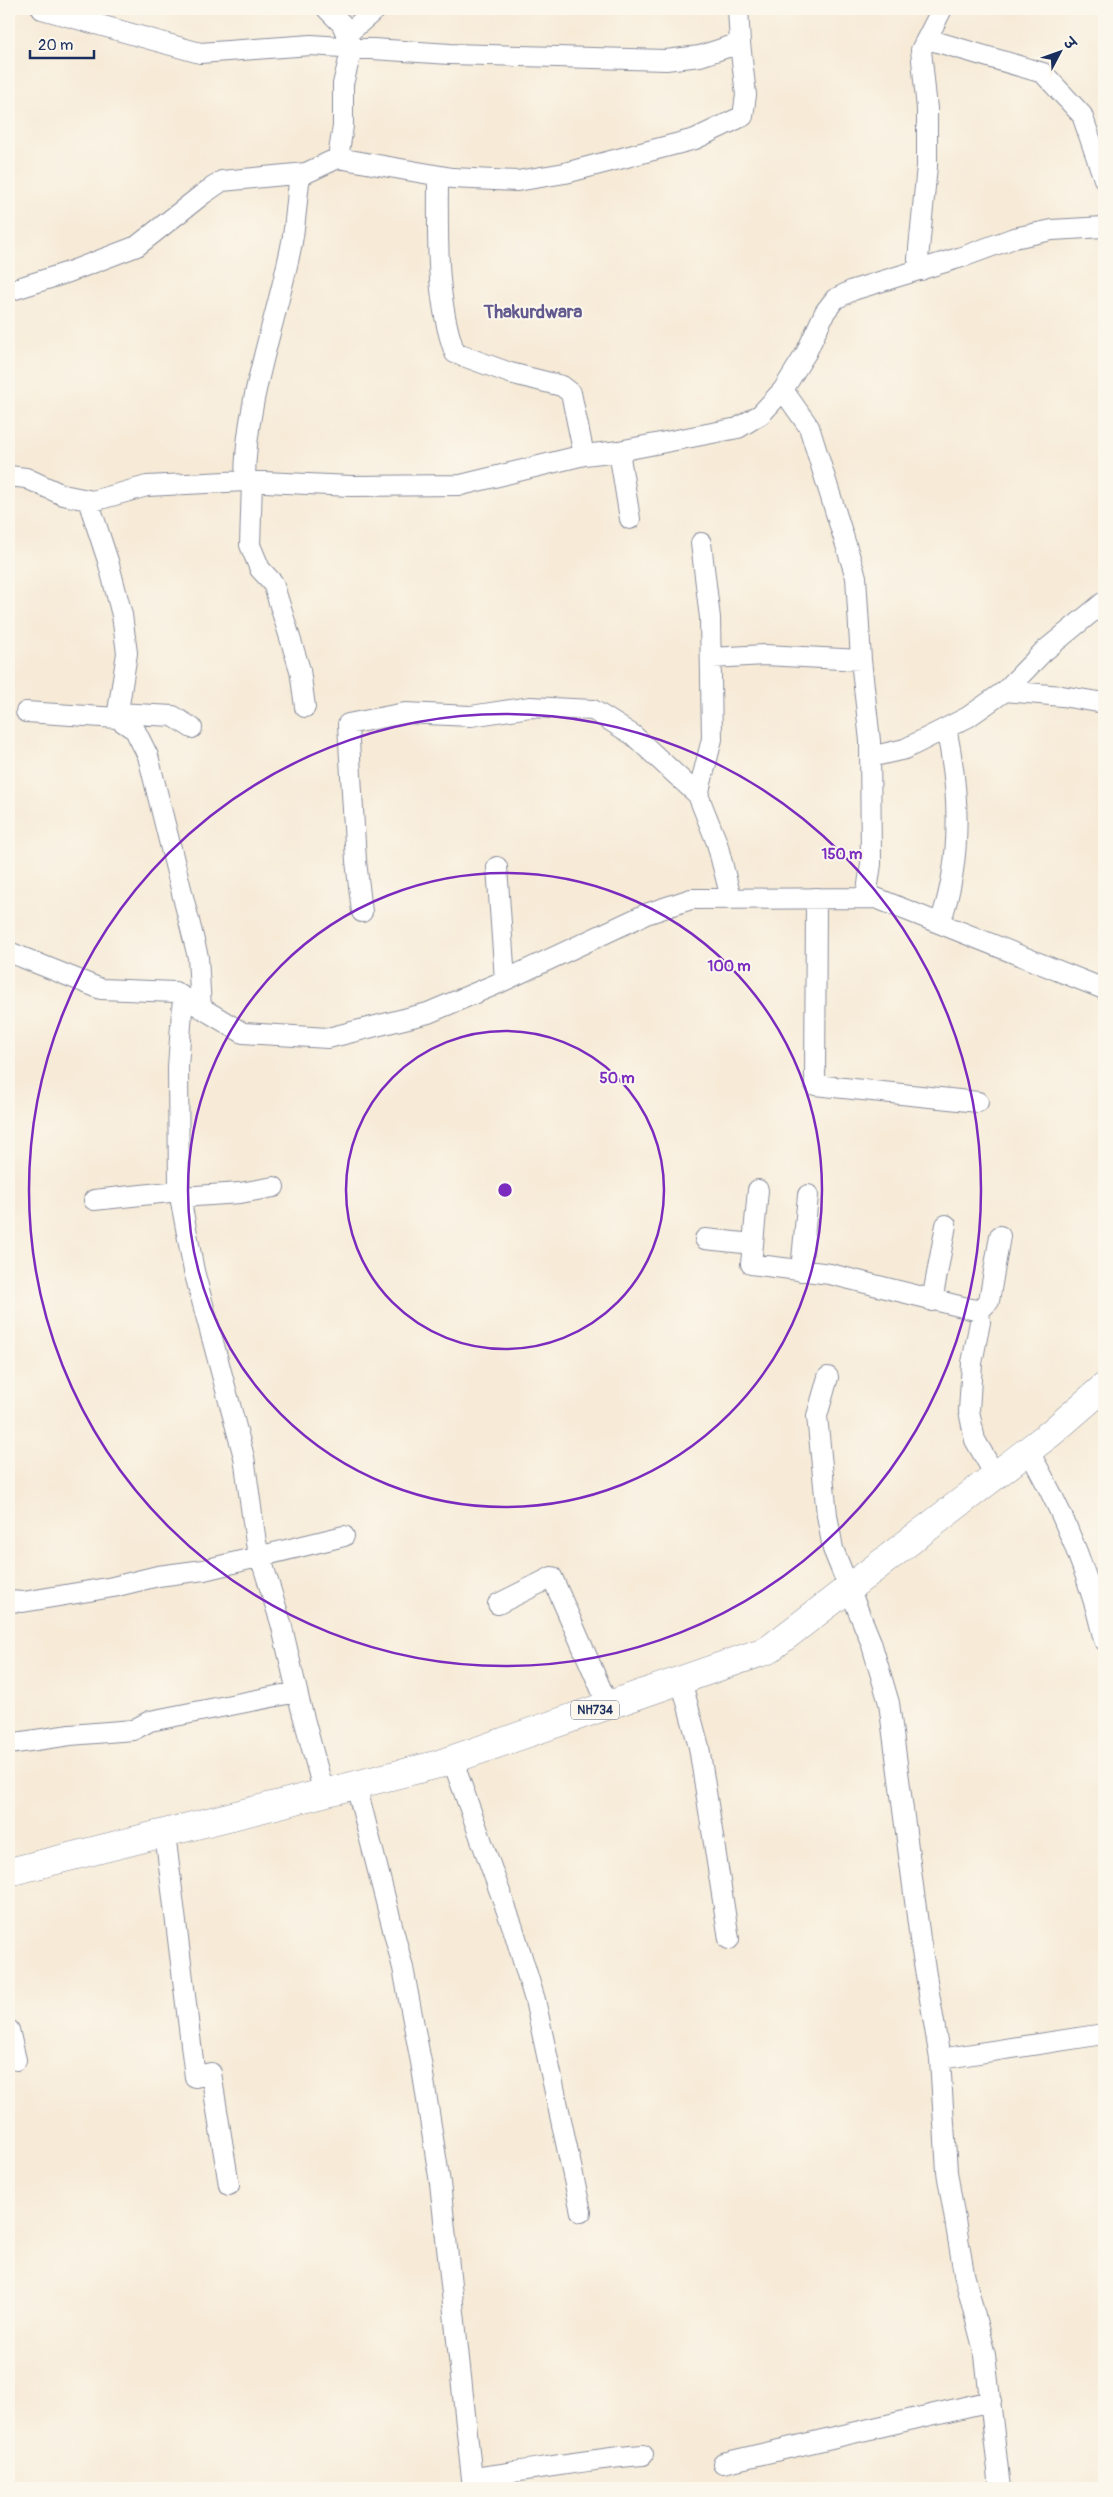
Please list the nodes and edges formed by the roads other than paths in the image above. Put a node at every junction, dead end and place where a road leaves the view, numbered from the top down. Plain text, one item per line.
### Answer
1 (42, 9) edge
2 (327, 9) edge
3 (376, 9) edge
4 (738, 9) edge
5 (942, 9) edge
6 (927, 39) junction
7 (349, 41) junction
8 (740, 43) junction
9 (338, 158) junction
10 (300, 174) junction
11 (438, 176) junction
12 (1104, 179) edge
13 (1104, 228) edge
14 (921, 270) junction
15 (9, 291) edge
16 (783, 390) junction
17 (620, 451) junction
18 (584, 455) junction
19 (9, 476) edge
20 (249, 481) junction
21 (88, 500) junction
22 (630, 519) dead end
23 (701, 543) dead end
24 (1104, 602) edge
25 (712, 658) junction
26 (861, 660) junction
27 (1005, 691) junction
28 (1104, 703) edge
29 (305, 707) dead end
30 (26, 712) dead end
31 (117, 715) junction
32 (192, 728) dead end
33 (946, 728) junction
34 (870, 757) junction
35 (698, 796) junction
36 (497, 867) dead end
37 (731, 898) junction
38 (816, 898) junction
39 (866, 898) junction
40 (362, 912) dead end
41 (940, 923) junction
42 (9, 952) edge
43 (505, 980) junction
44 (1104, 989) edge
45 (183, 997) junction
46 (202, 1008) junction
47 (978, 1102) dead end
48 (274, 1187) dead end
49 (758, 1190) dead end
50 (180, 1194) junction
51 (808, 1195) dead end
52 (94, 1200) dead end
53 (946, 1225) dead end
54 (1000, 1236) dead end
55 (705, 1239) dead end
56 (752, 1244) junction
57 (800, 1271) junction
58 (932, 1301) junction
59 (979, 1311) junction
60 (828, 1377) dead end
61 (1104, 1387) edge
62 (1028, 1450) junction
63 (995, 1475) junction
64 (344, 1536) dead end
65 (260, 1557) junction
66 (849, 1588) junction
67 (9, 1602) edge
68 (498, 1604) dead end
69 (1104, 1640) edge
70 (681, 1680) junction
71 (297, 1692) junction
72 (608, 1705) junction
73 (9, 1744) edge
74 (452, 1759) junction
75 (356, 1785) junction
76 (324, 1793) junction
77 (165, 1833) junction
78 (9, 1872) edge
79 (729, 1939) dead end
80 (9, 2030) edge
81 (1104, 2034) edge
82 (940, 2059) junction
83 (16, 2060) dead end
84 (229, 2185) dead end
85 (581, 2212) dead end
86 (990, 2400) junction
87 (643, 2455) dead end
88 (723, 2463) dead end
89 (472, 2483) edge
90 (1000, 2488) edge

1 - 7 street
2 - 7 street
3 - 7 street
4 - 8 street
5 - 6 street
6 - 12 street
6 - 14 street
7 - 8 street
7 - 9 street
8 - 11 street
9 - 10 street
9 - 11 street
10 - 15 street
10 - 20 street
11 - 18 street
13 - 14 street
14 - 16 street
16 - 17 street
16 - 26 street
17 - 18 street
17 - 22 street
18 - 20 street
19 - 21 street
20 - 21 street
20 - 29 street
21 - 31 street
23 - 25 street
24 - 27 street
25 - 26 street
25 - 35 street
26 - 34 street
27 - 28 street
27 - 33 street
30 - 31 street
31 - 32 street
31 - 46 street
33 - 34 street
33 - 41 street
34 - 39 street
35 - 37 street
35 - 40 street
36 - 43 street
37 - 38 street
37 - 43 street
38 - 39 street
38 - 47 street
39 - 41 street
41 - 44 street
42 - 45 street
43 - 46 street
45 - 46 street
45 - 50 street
48 - 50 street
49 - 56 street
50 - 52 street
50 - 65 street
51 - 57 street
53 - 58 street
54 - 59 street
55 - 56 street
56 - 57 street
57 - 58 street
58 - 59 street
59 - 63 street
60 - 66 street
61 - 62 highway, NH734
62 - 63 highway, NH734
62 - 69 street
63 - 66 highway, NH734
64 - 65 street
65 - 67 street
65 - 71 street
66 - 70 highway, NH734
66 - 82 street
68 - 72 street
70 - 72 highway, NH734
70 - 79 street
71 - 73 street
71 - 76 street
72 - 74 highway, NH734
74 - 75 highway, NH734
74 - 85 street
75 - 76 highway, NH734
75 - 89 street
76 - 77 highway, NH734
77 - 78 highway, NH734
77 - 84 street
80 - 83 street
81 - 82 street
82 - 86 street
86 - 88 street
86 - 90 street
87 - 89 street

